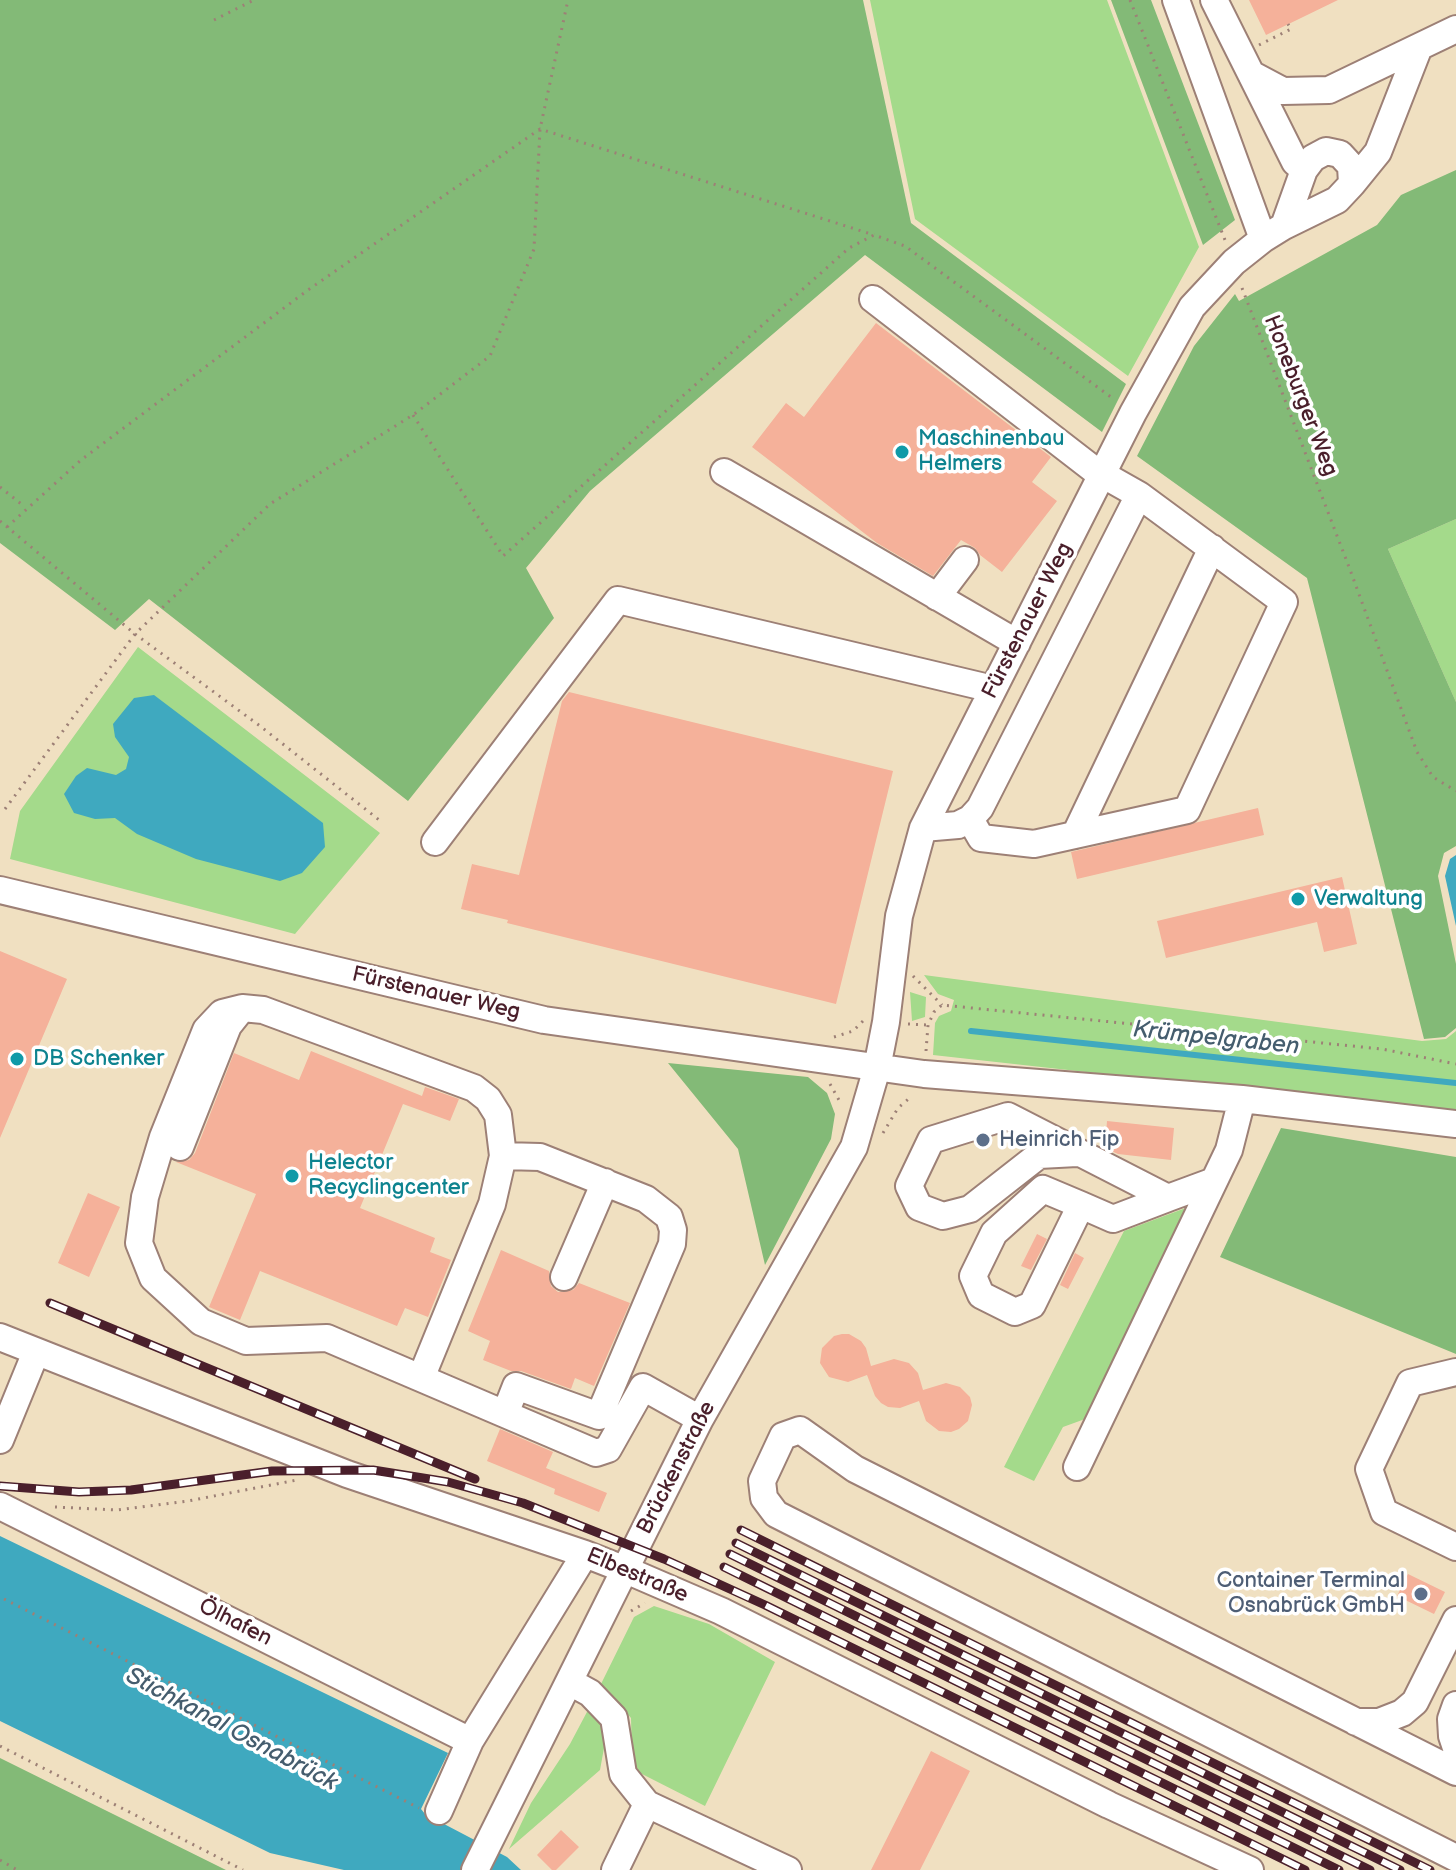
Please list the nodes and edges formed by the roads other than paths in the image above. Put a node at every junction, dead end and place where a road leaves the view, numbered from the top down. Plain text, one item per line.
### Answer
1 (1176, 0) edge
2 (1214, 0) edge
3 (1456, 29) edge
4 (1419, 47) junction
5 (1251, 74) junction
6 (1304, 170) junction
7 (1352, 184) junction
8 (1274, 233) junction
9 (873, 299) dead end
10 (724, 472) dead end
11 (1103, 475) junction
12 (1139, 495) junction
13 (1212, 548) junction
14 (965, 560) dead end
15 (937, 597) junction
16 (1017, 643) junction
17 (993, 689) junction
18 (970, 819) junction
19 (923, 828) junction
20 (1075, 835) junction
21 (435, 842) dead end
22 (0, 890) edge
23 (242, 1008) junction
24 (877, 1068) junction
25 (1242, 1099) junction
26 (1456, 1124) edge
27 (180, 1147) dead end
28 (1077, 1153) junction
29 (503, 1156) junction
30 (1214, 1181) junction
31 (605, 1182) junction
32 (1168, 1198) junction
33 (1081, 1205) junction
34 (564, 1277) dead end
35 (0, 1337) edge
36 (36, 1352) junction
37 (1456, 1372) edge
38 (618, 1374) junction
39 (421, 1378) junction
40 (643, 1387) junction
41 (505, 1414) junction
42 (700, 1419) junction
43 (0, 1440) edge
44 (1077, 1467) dead end
45 (0, 1506) edge
46 (1456, 1547) edge
47 (585, 1554) junction
48 (626, 1570) junction
49 (1456, 1620) edge
50 (1456, 1651) edge
51 (570, 1682) junction
52 (1456, 1705) edge
53 (1364, 1727) junction
54 (470, 1741) junction
55 (1456, 1748) edge
56 (1456, 1772) edge
57 (647, 1804) junction
58 (430, 1810) road end
59 (1456, 1858) edge
60 (475, 1870) edge
61 (615, 1870) edge
62 (788, 1870) edge
63 (1250, 1870) edge

1 - 8 street
2 - 5 street
3 - 4 street
4 - 5 street
4 - 7 street, Fürstenauer Weg
5 - 6 street
6 - 7 street
6 - 8 street
7 - 8 street, Fürstenauer Weg
8 - 11 street, Fürstenauer Weg
9 - 11 street
10 - 15 street
11 - 12 street
11 - 16 street, Fürstenauer Weg
12 - 13 street
12 - 18 street
13 - 20 street
13 - 20 street
14 - 15 street
15 - 16 street
16 - 17 street, Fürstenauer Weg
17 - 19 street, Fürstenauer Weg
17 - 21 street
18 - 19 street
18 - 20 street
19 - 24 street, Fürstenauer Weg
22 - 24 street, Fürstenauer Weg
23 - 27 street
23 - 29 street
23 - 39 street
24 - 25 street, Fürstenauer Weg
24 - 42 street, Brückenstraße
25 - 26 street, Fürstenauer Weg
25 - 30 street
28 - 28 street
28 - 32 street
29 - 31 street
29 - 39 street
30 - 32 street
30 - 44 street
31 - 34 street
31 - 38 street
32 - 33 street
33 - 33 street
35 - 36 street, Elbestraße
36 - 43 street
36 - 47 street, Elbestraße
37 - 46 street
38 - 40 street
38 - 41 street
39 - 41 street
40 - 41 street
40 - 42 street
42 - 48 street, Brückenstraße
45 - 54 street, Ölhafen
47 - 48 street, Elbestraße
47 - 54 street
48 - 51 street, Brückenstraße
48 - 63 street, Elbestraße
49 - 53 street
50 - 53 street
51 - 57 street
51 - 60 street, Brückenstraße
52 - 55 street
53 - 56 street
53 - 59 street
54 - 58 street
57 - 61 street
57 - 62 street

